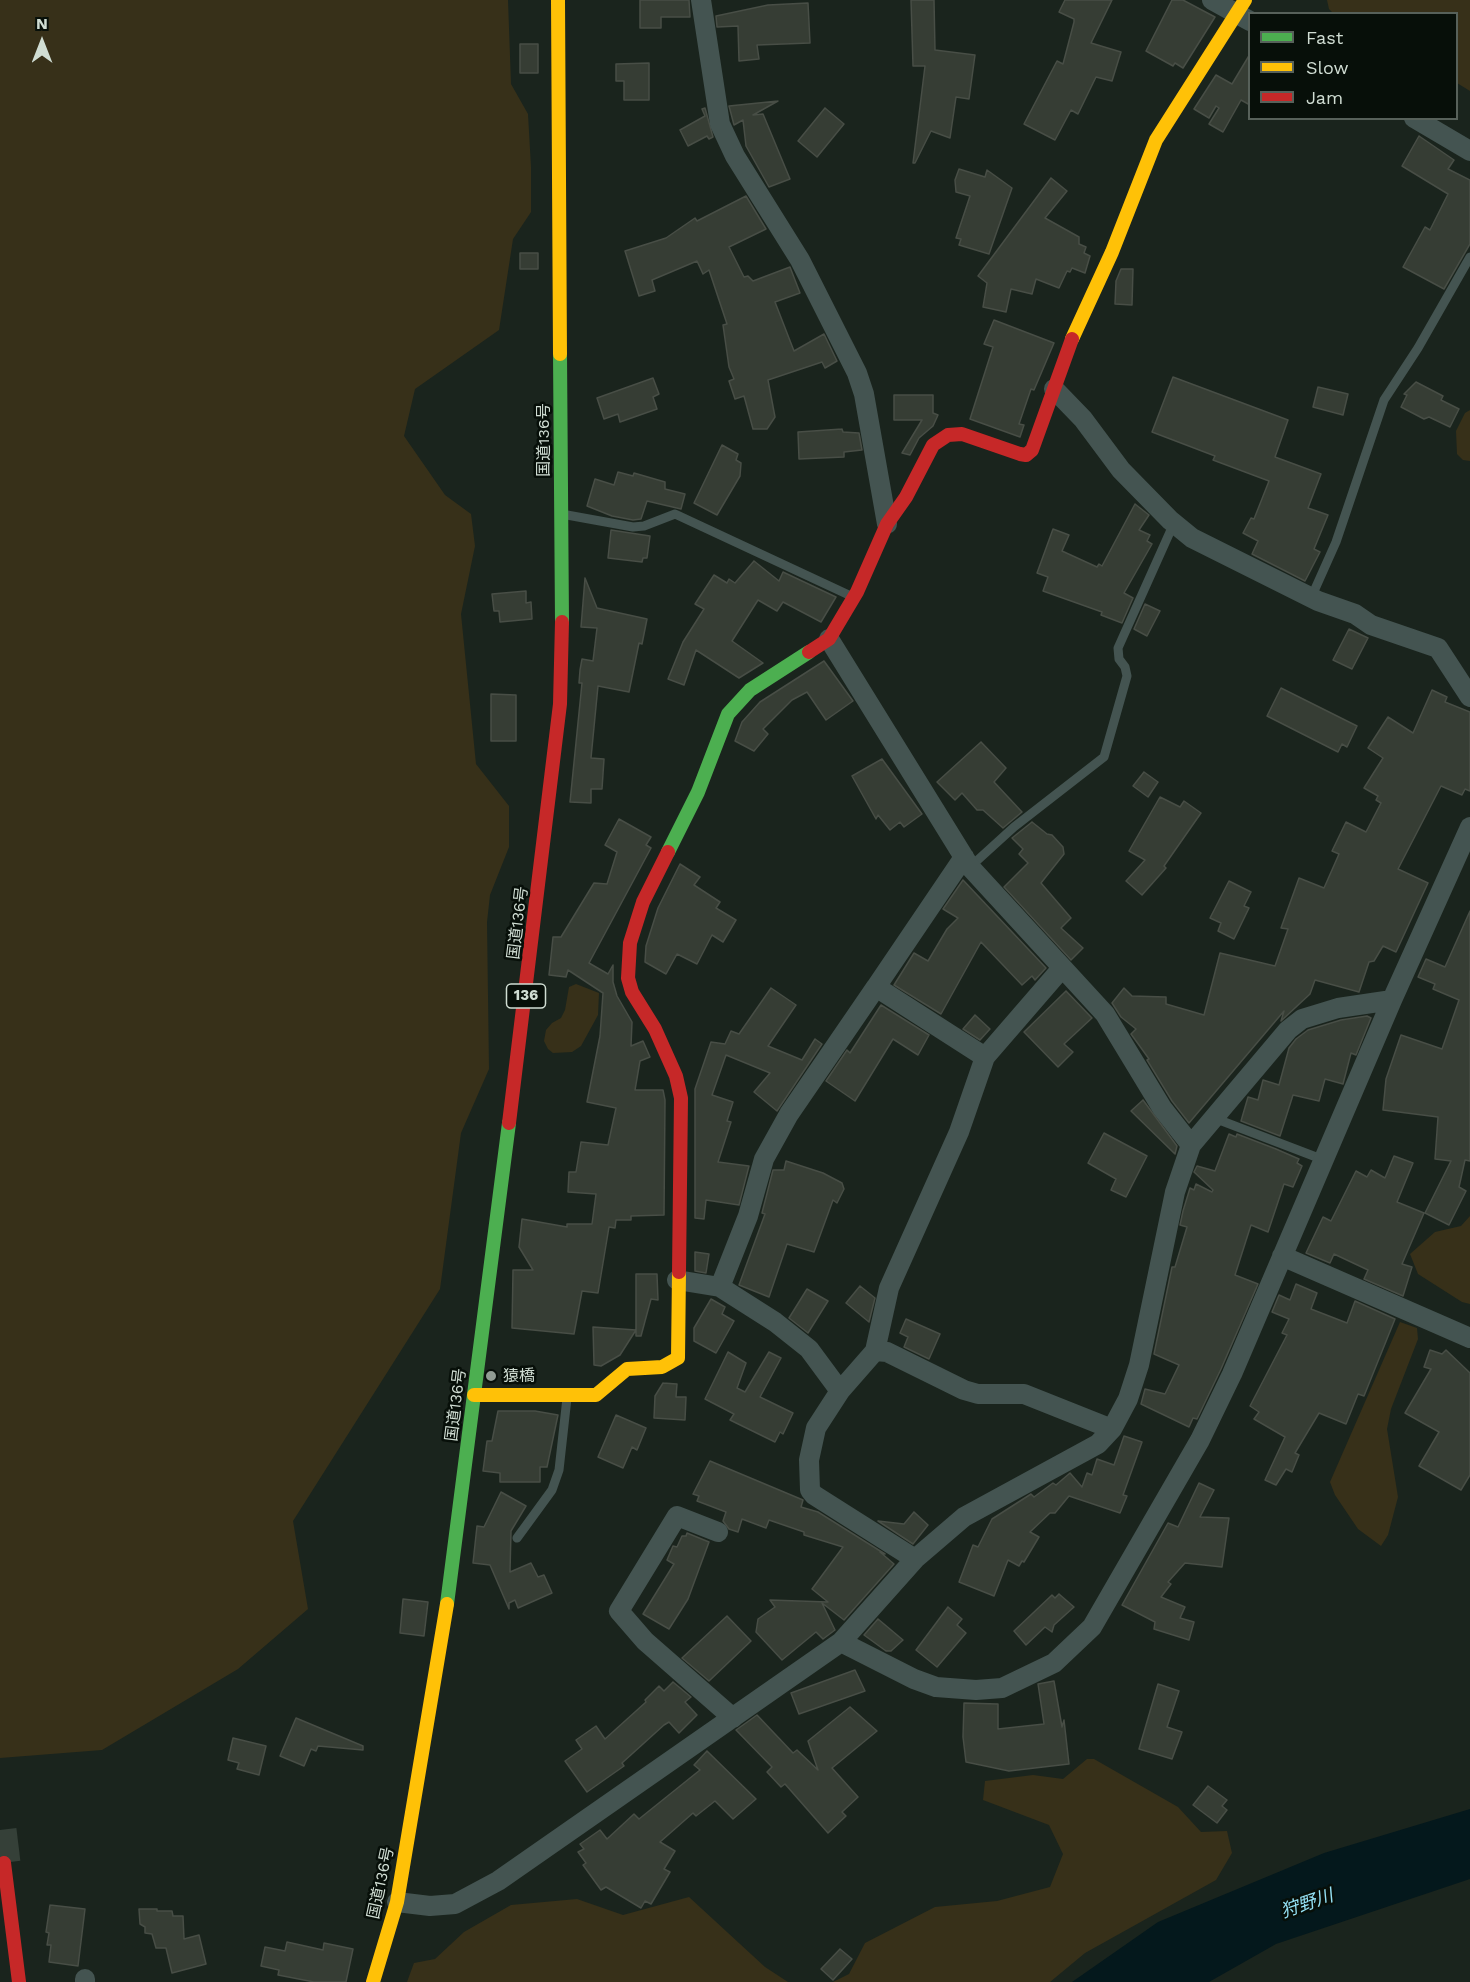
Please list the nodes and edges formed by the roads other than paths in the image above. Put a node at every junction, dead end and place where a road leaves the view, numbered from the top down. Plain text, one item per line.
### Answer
1 (558, 0) edge
2 (701, 0) edge
3 (1212, 0) edge
4 (1243, 11) edge
5 (1417, 120) edge
6 (1470, 151) edge
7 (1470, 257) edge
8 (1054, 389) junction
9 (561, 514) junction
10 (1173, 523) junction
11 (886, 524) junction
12 (854, 597) junction
13 (1311, 598) junction
14 (829, 639) junction
15 (1470, 697) edge
16 (1470, 827) edge
17 (967, 862) junction
18 (1062, 968) junction
19 (876, 987) junction
20 (1392, 1000) junction
21 (985, 1057) junction
22 (1212, 1117) junction
23 (1191, 1145) junction
24 (1324, 1160) junction
25 (1282, 1256) junction
26 (677, 1280) junction
27 (720, 1287) junction
28 (1470, 1338) edge
29 (875, 1351) junction
30 (840, 1392) junction
31 (474, 1395) junction
32 (567, 1396) junction
33 (1112, 1429) junction
34 (718, 1532) dead end
35 (517, 1538) dead end
36 (915, 1559) junction
37 (841, 1642) junction
38 (733, 1718) junction
39 (4, 1863) dead end
40 (397, 1902) junction
41 (19, 1982) edge
42 (373, 1982) edge

1 - 9 main road, 国道136号 / 136
2 - 11 street
3 - 4 street
4 - 8 main road
5 - 6 street
7 - 13 lane
8 - 10 street
8 - 11 main road
9 - 12 lane
9 - 31 main road, 国道136号 / 136
10 - 13 street
10 - 17 lane
11 - 12 main road
12 - 14 main road
13 - 15 street
14 - 17 street
14 - 26 main road
16 - 20 street
17 - 18 street
17 - 19 street
18 - 21 street
18 - 23 street
19 - 21 street
19 - 27 street
20 - 22 street
20 - 24 street
21 - 29 street
22 - 23 street
22 - 24 lane
23 - 33 street
24 - 25 street
25 - 28 street
25 - 37 street
26 - 27 street
26 - 32 main road
27 - 30 street
29 - 30 street
29 - 33 street
30 - 36 street
31 - 32 main road
31 - 40 main road, 国道136号 / 136
32 - 35 lane
33 - 36 street
34 - 38 street
36 - 37 street
37 - 38 street
38 - 40 street
39 - 41 main road
40 - 42 main road, 国道136号 / 136

